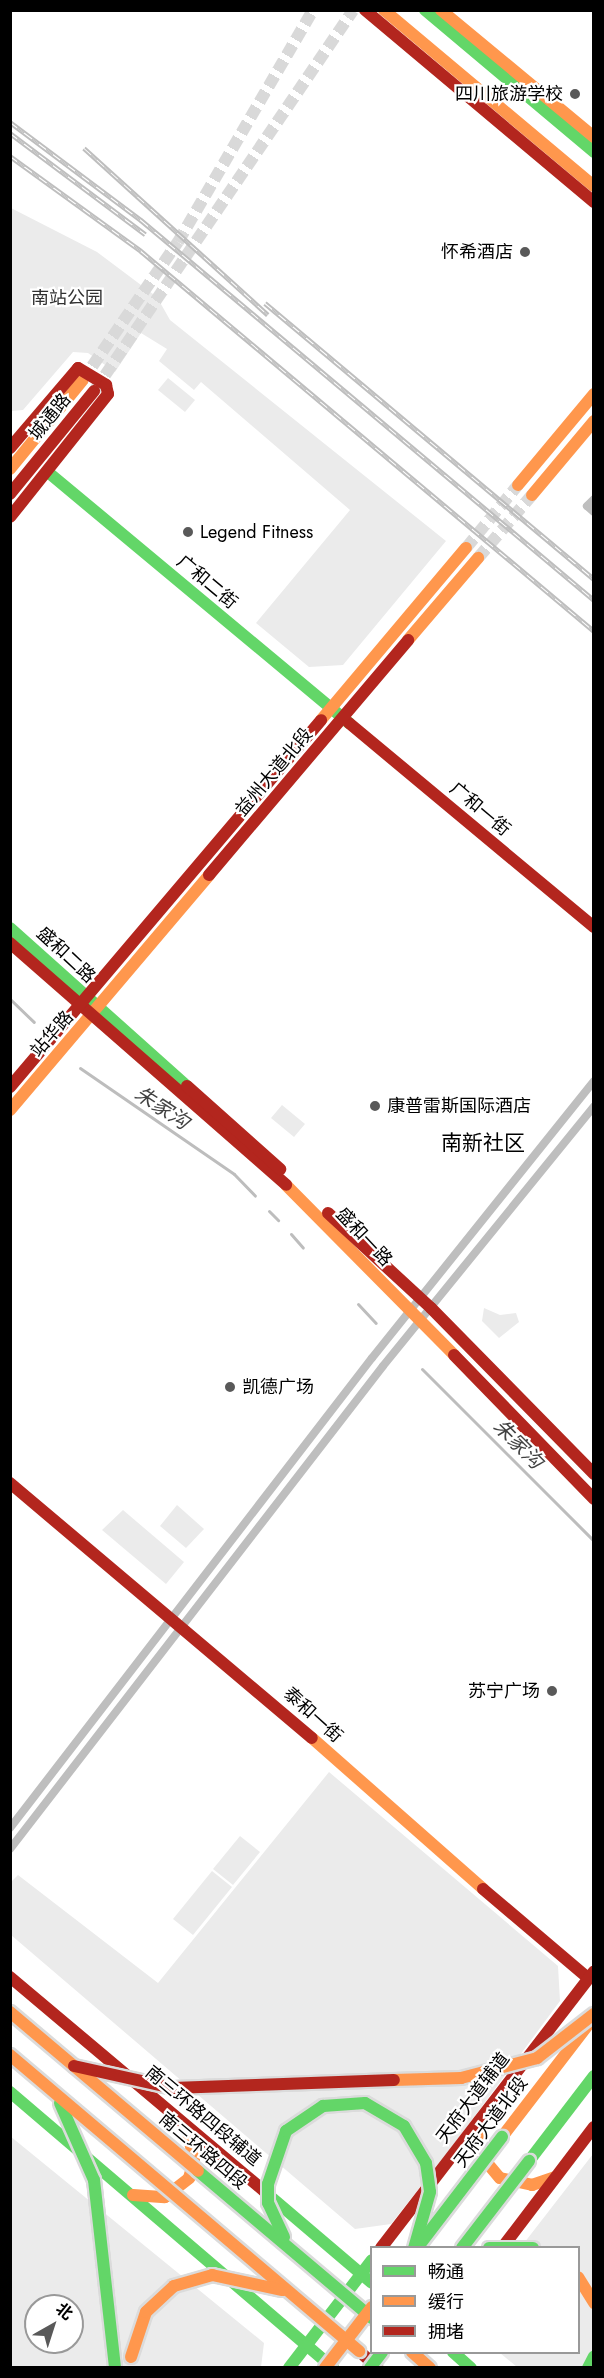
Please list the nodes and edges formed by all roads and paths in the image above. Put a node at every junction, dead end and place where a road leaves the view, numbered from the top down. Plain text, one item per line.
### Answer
1 (384, 10) edge
2 (424, 10) edge
3 (441, 10) edge
4 (370, 12) edge
5 (594, 137) edge
6 (594, 152) edge
7 (594, 186) edge
8 (594, 202) edge
9 (82, 381) tunnel mouth
10 (94, 391) tunnel mouth
11 (594, 394) edge
12 (594, 421) edge
13 (12, 444) edge
14 (10, 469) edge
15 (49, 473) junction
16 (518, 485) tunnel mouth
17 (10, 494) edge
18 (532, 495) tunnel mouth
19 (594, 499) edge
20 (594, 512) edge
21 (10, 517) edge
22 (466, 548) tunnel mouth
23 (478, 558) tunnel mouth
24 (332, 709) junction
25 (343, 718) junction
26 (594, 927) edge
27 (10, 928) edge
28 (10, 943) edge
29 (84, 1002) junction
30 (94, 1012) junction
31 (594, 1081) edge
32 (10, 1086) edge
33 (594, 1106) edge
34 (10, 1110) edge
35 (420, 1297) junction
36 (412, 1308) junction
37 (431, 1308) junction
38 (423, 1318) junction
39 (594, 1474) edge
40 (10, 1483) edge
41 (594, 1499) edge
42 (174, 1620) junction
43 (184, 1628) junction
44 (10, 1828) edge
45 (10, 1849) edge
46 (591, 1975) edge
47 (10, 1977) edge
48 (10, 2012) edge
49 (594, 2016) edge
50 (10, 2055) edge
51 (74, 2066) junction
52 (594, 2076) edge
53 (10, 2092) edge
54 (54, 2092) junction
55 (479, 2120) junction
56 (187, 2127) junction
57 (594, 2127) edge
58 (555, 2177) junction
59 (129, 2194) junction
60 (382, 2246) edge
61 (416, 2246) edge
62 (417, 2246) edge
63 (463, 2246) edge
64 (503, 2246) edge
65 (294, 2252) junction
66 (370, 2263) edge
67 (361, 2274) junction
68 (580, 2279) edge
69 (370, 2281) edge
70 (291, 2293) junction
71 (594, 2303) edge
72 (370, 2310) edge
73 (370, 2316) edge
74 (306, 2345) junction
75 (380, 2354) edge
76 (414, 2354) edge
77 (420, 2354) edge
78 (455, 2354) edge
79 (594, 2355) edge
80 (115, 2367) edge
81 (132, 2367) edge
82 (290, 2367) edge
83 (325, 2367) edge
84 (333, 2367) edge
85 (370, 2367) edge
86 (378, 2367) edge
87 (410, 2367) edge
88 (430, 2367) edge
89 (471, 2367) edge
90 (588, 2367) edge

1 - 7 main road
2 - 6 main road
3 - 5 main road
4 - 8 main road
9 - 14 main road, 城通路
10 - 17 main road, 城通路
11 - 16 main road
12 - 18 main road
13 - 15 main road
15 - 21 main road
15 - 24 main road, 广和二街
19 - 20 street
22 - 24 main road, 益州大道北段
23 - 25 main road, 益州大道北段
24 - 25 main road, 广和二街
24 - 29 main road, 益州大道北段
25 - 26 main road, 广和一街
25 - 30 main road, 益州大道北段
27 - 29 main road, 盛和二路
28 - 29 main road
29 - 30 main road
29 - 32 main road, 站华路
30 - 34 main road, 站华路
30 - 35 main road, 盛和一路
30 - 36 main road, 盛和一路
31 - 35 street
33 - 37 street
35 - 36 street
35 - 37 main road, 盛和一路
36 - 38 main road, 盛和一路
36 - 42 street
37 - 38 street
37 - 39 main road, 盛和一路
38 - 41 main road, 盛和一路
38 - 43 street
40 - 42 main road, 泰和一街
42 - 43 main road, 泰和一街
42 - 44 street
43 - 45 street
43 - 46 main road, 泰和一街
46 - 55 main road, 天府大道辅道
47 - 56 main road, 南三环路四段辅道
48 - 51 main road, 南三环路四段, bridge
49 - 51 main road, bridge
49 - 62 main road, 天府大道北段, bridge
50 - 54 main road, bridge
51 - 65 main road, 南三环路四段, bridge
52 - 63 main road, bridge
53 - 59 main road
54 - 70 main road, bridge
54 - 80 main road, bridge
55 - 58 main road
55 - 60 main road, 天府大道辅道
56 - 59 main road
56 - 67 main road, 南三环路四段辅道
57 - 58 main road
58 - 64 main road
59 - 74 main road
61 - 65 main road, bridge
65 - 73 main road, 南三环路四段, bridge
66 - 67 main road
67 - 69 main road, 南三环路四段辅道
67 - 74 main road
68 - 71 main road
70 - 81 main road, bridge
70 - 86 main road, bridge
72 - 83 main road, bridge
74 - 82 main road
74 - 84 main road
75 - 85 main road, bridge
76 - 88 main road, bridge
77 - 87 main road
78 - 89 main road
79 - 90 main road

